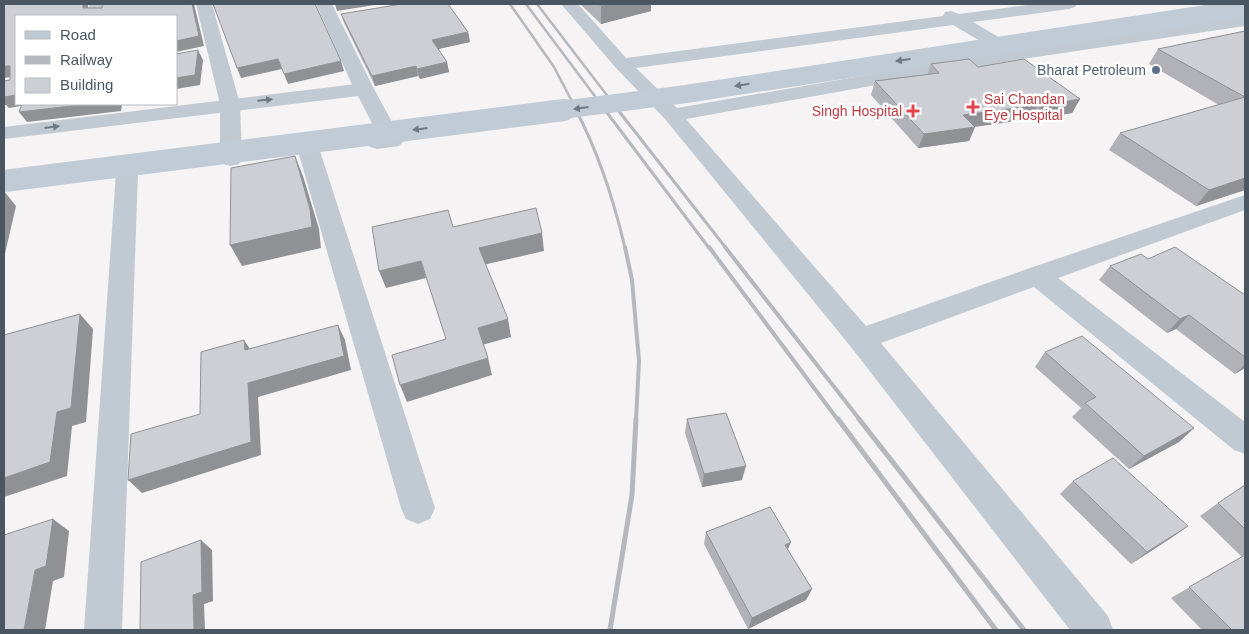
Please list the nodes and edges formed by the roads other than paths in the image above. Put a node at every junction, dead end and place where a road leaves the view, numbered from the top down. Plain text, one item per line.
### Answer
1 (204, 4) edge
2 (569, 4) edge
3 (931, 4) edge
4 (1069, 4) edge
5 (1168, 4) edge
6 (1245, 8) edge
7 (327, 11) edge
8 (350, 15) edge
9 (954, 19) junction
10 (1245, 20) edge
11 (1223, 24) junction
12 (1245, 34) edge
13 (1016, 54) junction
14 (622, 64) junction
15 (364, 89) junction
16 (230, 104) junction
17 (672, 115) junction
18 (4, 133) edge
19 (309, 151) junction
20 (62, 155) dead end
21 (230, 159) junction
22 (127, 172) junction
23 (4, 181) edge
24 (4, 189) edge
25 (1245, 202) edge
26 (1036, 275) junction
27 (861, 339) junction
28 (1245, 440) edge
29 (418, 508) dead end
30 (102, 630) edge
31 (1094, 630) edge

1 - 16 street
2 - 14 street
3 - 9 street
4 - 9 street
5 - 20 main road
6 -> 23 main road, bridge
7 - 8 street
7 - 15 street
9 - 13 street
9 - 14 street
10 - 11 street
11 - 12 street
11 - 13 street
13 - 17 street
14 - 17 street
16 -> 15 street
15 - 19 street
18 -> 16 street
16 - 21 street
17 - 27 street
19 - 21 street
19 - 29 street
21 - 22 street
22 - 24 street
22 - 30 street
25 - 26 street
26 - 27 street
26 - 28 street
27 - 31 street

